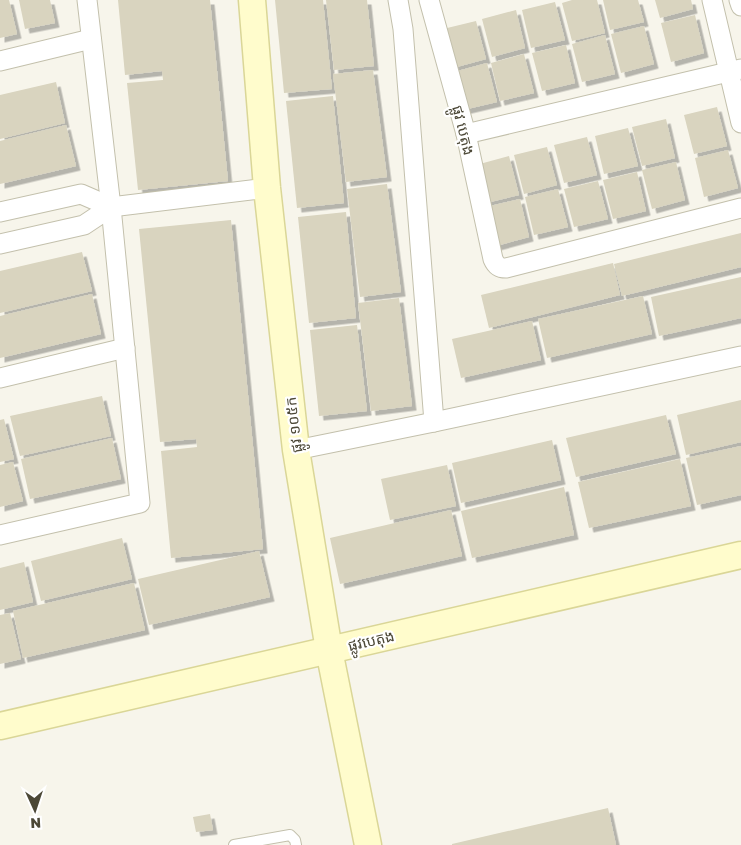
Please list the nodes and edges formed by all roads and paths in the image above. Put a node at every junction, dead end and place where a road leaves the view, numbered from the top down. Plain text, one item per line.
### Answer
1 (87, 0) edge
2 (252, 0) edge
3 (398, 0) edge
4 (431, 0) edge
5 (712, 0) edge
6 (740, 0) edge
7 (741, 6) edge
8 (91, 39) junction
9 (0, 61) edge
10 (735, 70) edge
11 (741, 123) edge
12 (466, 134) junction
13 (267, 188) junction
14 (111, 207) junction
15 (741, 208) edge
16 (0, 212) edge
17 (0, 244) edge
18 (125, 348) junction
19 (741, 356) edge
20 (0, 378) edge
21 (434, 422) junction
22 (296, 450) junction
23 (0, 535) edge
24 (741, 555) edge
25 (329, 650) junction
26 (0, 726) edge
27 (234, 845) edge
28 (296, 845) edge
29 (368, 845) edge

1 - 8 street
2 - 13 main road, ផ្លូវ ១០៥ក
3 - 21 street
4 - 12 street, ផ្លូវ បេតុង
5 - 10 street
6 - 7 street
8 - 9 street
8 - 14 street
10 - 11 street
10 - 12 street
12 - 15 street, ផ្លូវ បេតុង
13 - 14 street
13 - 22 main road, ផ្លូវ ១០៥ក
14 - 16 street
14 - 17 street
14 - 18 street
18 - 20 street
18 - 23 street
19 - 21 street
21 - 22 street
22 - 25 main road, ផ្លូវ ១០៥ក
24 - 25 main road, ផ្លូវបេតុង
25 - 26 main road, ផ្លូវបេតុង
25 - 29 main road, ផ្លូវ ១០៥ក
27 - 28 lane

